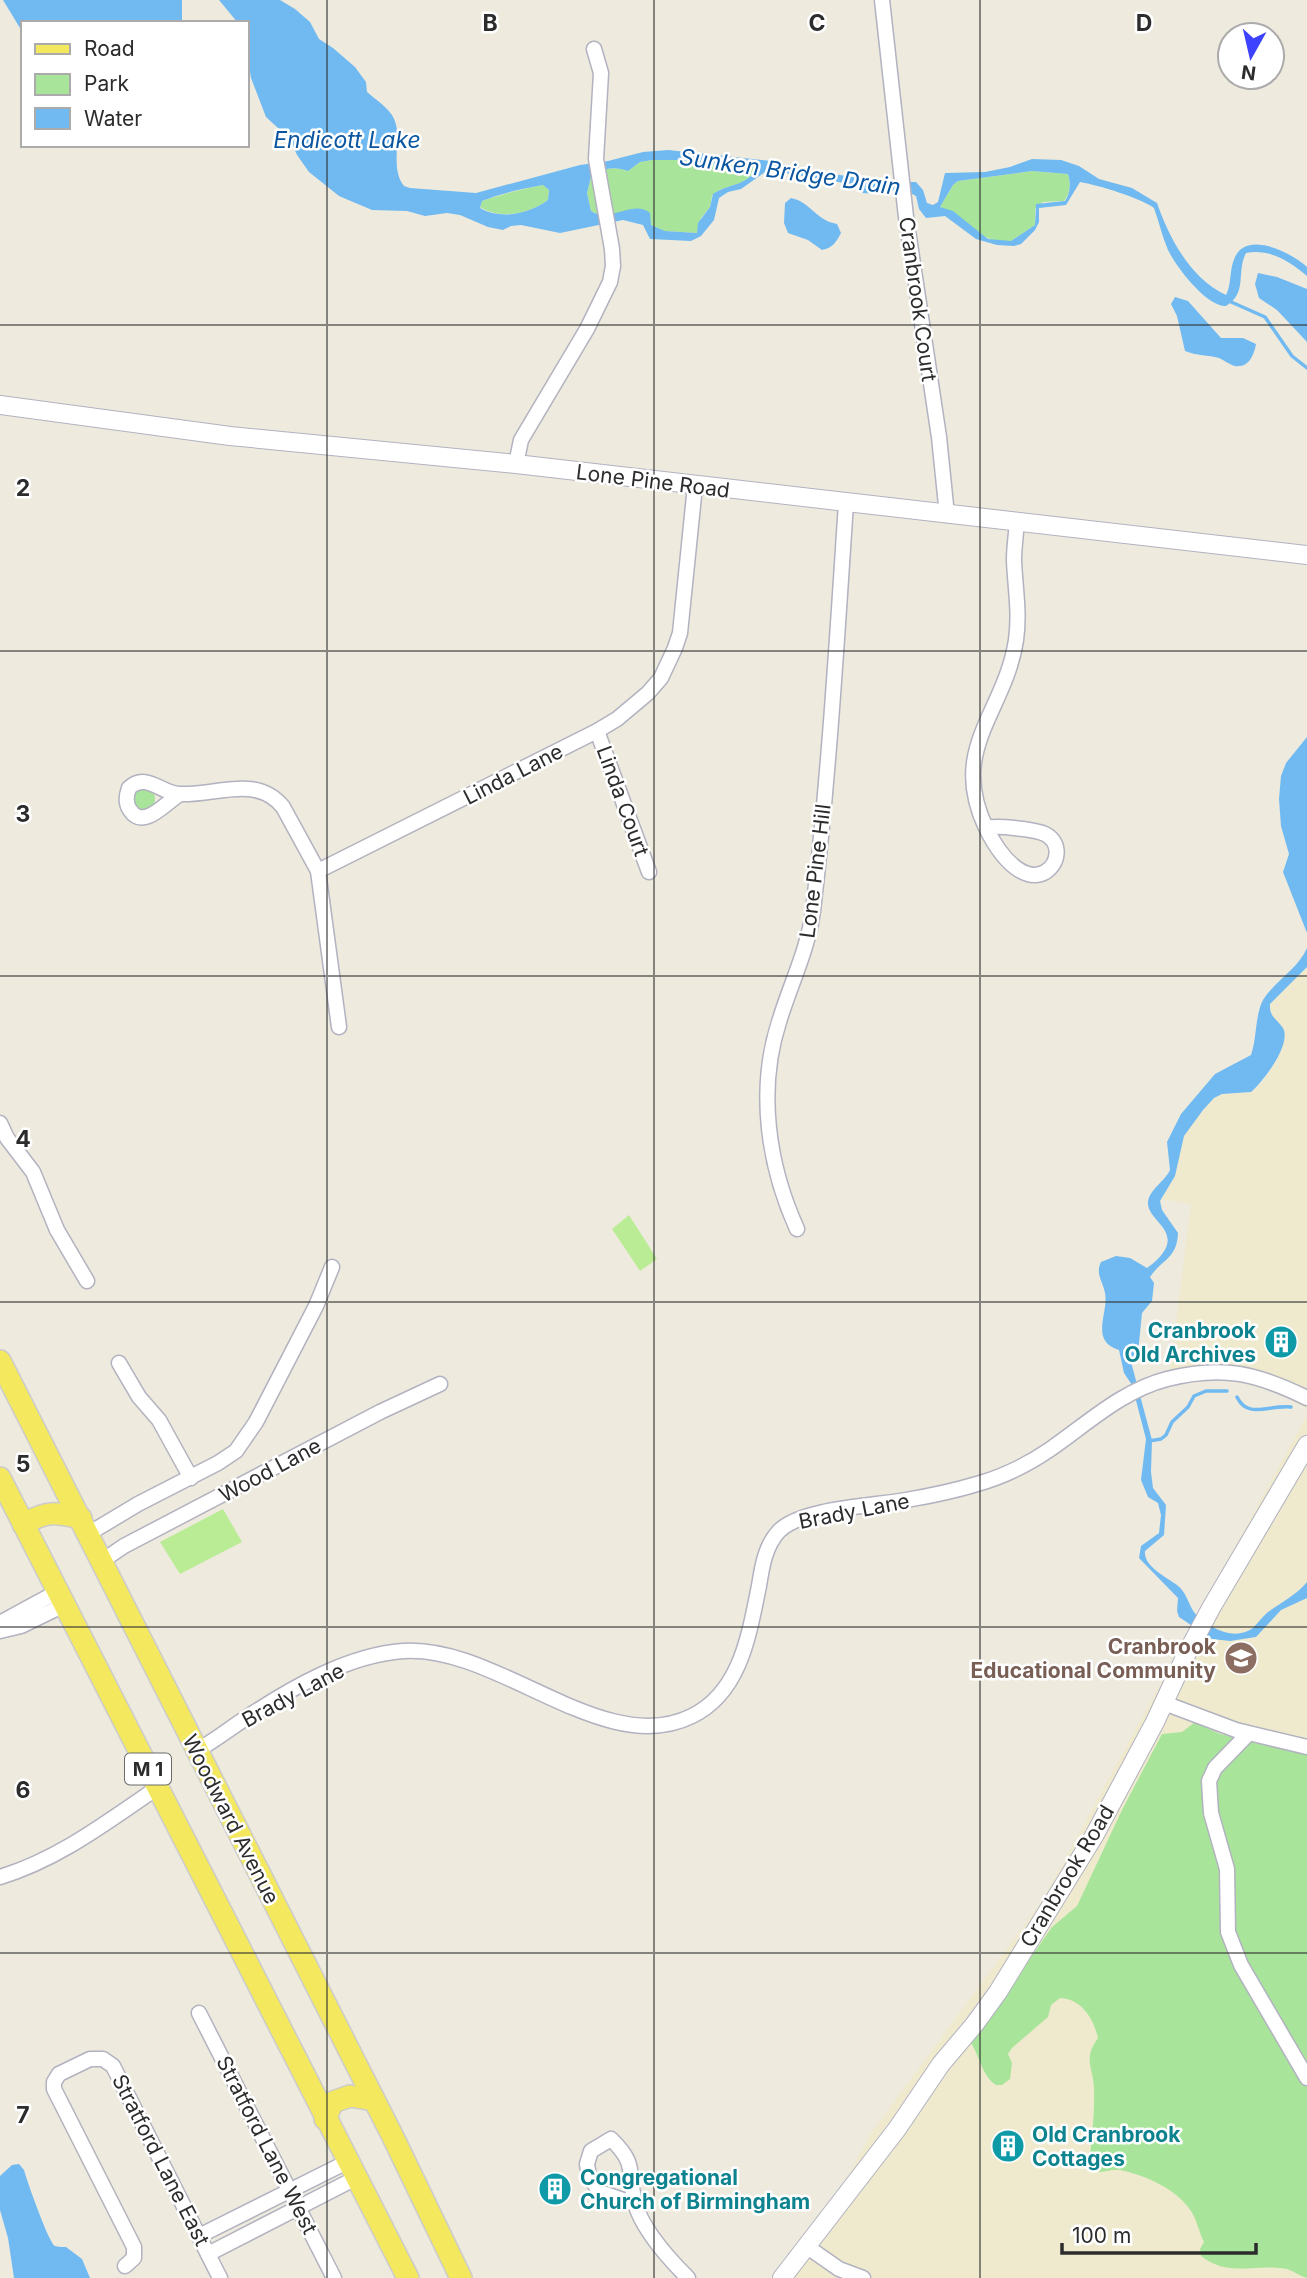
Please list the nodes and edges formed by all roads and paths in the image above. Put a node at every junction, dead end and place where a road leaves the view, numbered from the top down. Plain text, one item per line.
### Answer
1 (882, 0) edge
2 (594, 49) dead end
3 (0, 405) edge
4 (516, 464) junction
5 (695, 486) junction
6 (846, 503) junction
7 (947, 515) junction
8 (1017, 522) junction
9 (1307, 555) edge
10 (597, 731) junction
11 (180, 794) dead end
12 (986, 828) junction
13 (318, 871) junction
14 (649, 872) dead end
15 (339, 1027) dead end
16 (0, 1123) edge
17 (797, 1229) dead end
18 (332, 1267) dead end
19 (87, 1280) dead end
20 (0, 1361) edge
21 (119, 1363) dead end
22 (440, 1384) dead end
23 (5, 1388) edge
24 (1307, 1398) edge
25 (1307, 1445) edge
26 (0, 1478) edge
27 (191, 1478) junction
28 (23, 1524) junction
29 (85, 1526) junction
30 (102, 1561) junction
31 (60, 1598) junction
32 (0, 1623) edge
33 (0, 1631) edge
34 (1164, 1703) junction
35 (1248, 1734) junction
36 (1307, 1746) edge
37 (196, 1751) junction
38 (158, 1788) junction
39 (0, 1877) edge
40 (200, 2012) dead end
41 (1307, 2078) edge
42 (374, 2100) junction
43 (325, 2119) junction
44 (351, 2170) junction
45 (290, 2190) junction
46 (635, 2204) junction
47 (298, 2208) junction
48 (199, 2236) junction
49 (806, 2246) junction
50 (208, 2254) junction
51 (125, 2266) dead end
52 (220, 2278) edge
53 (334, 2278) edge
54 (408, 2278) edge
55 (461, 2278) edge
56 (688, 2278) edge
57 (782, 2278) edge
58 (863, 2278) edge

1 - 7 street, Cranbrook Court
2 - 4 street
3 - 4 street, Lone Pine Road
4 - 5 street, Lone Pine Road
5 - 6 street, Lone Pine Road
5 - 10 street, Linda Lane
6 - 7 street, Lone Pine Road
6 - 17 street, Lone Pine Hill
7 - 8 street, Lone Pine Road
8 - 9 street, Lone Pine Road
8 - 12 street
10 - 13 street, Linda Lane
10 - 14 street, Linda Court
11 - 13 street
12 - 12 street
13 - 15 street
16 - 19 street
18 - 27 street
20 - 23 main road, Woodward Avenue / M 1
21 - 27 street
22 - 30 street, Wood Lane
23 - 29 main road, Woodward Avenue / M 1
24 - 37 street, Brady Lane
25 - 34 street, Cranbrook Road
26 - 28 main road, M 1
27 - 29 street
28 - 29 main road
28 - 31 main road, M 1
29 - 30 main road, Woodward Avenue / M 1
30 - 37 main road, Woodward Avenue / M 1
31 - 32 street
31 - 33 street
31 - 38 main road, M 1
34 - 35 street
34 - 49 street, Cranbrook Road
35 - 36 street
35 - 41 street
37 - 42 main road, Woodward Avenue / M 1
38 - 39 street
38 - 43 main road, M 1
40 - 45 street, Stratford Lane West
42 - 43 main road
42 - 55 main road, Woodward Avenue / M 1
43 - 44 main road, M 1
44 - 45 street
44 - 47 street
44 - 54 main road, M 1
45 - 47 street, Stratford Lane West
45 - 48 street
46 - 46 street
46 - 56 street
47 - 50 street
47 - 53 street, Stratford Lane West
48 - 50 street, Stratford Lane East
48 - 51 street, Stratford Lane East
49 - 57 street, Cranbrook Road
49 - 58 street
50 - 52 street, Stratford Lane East

